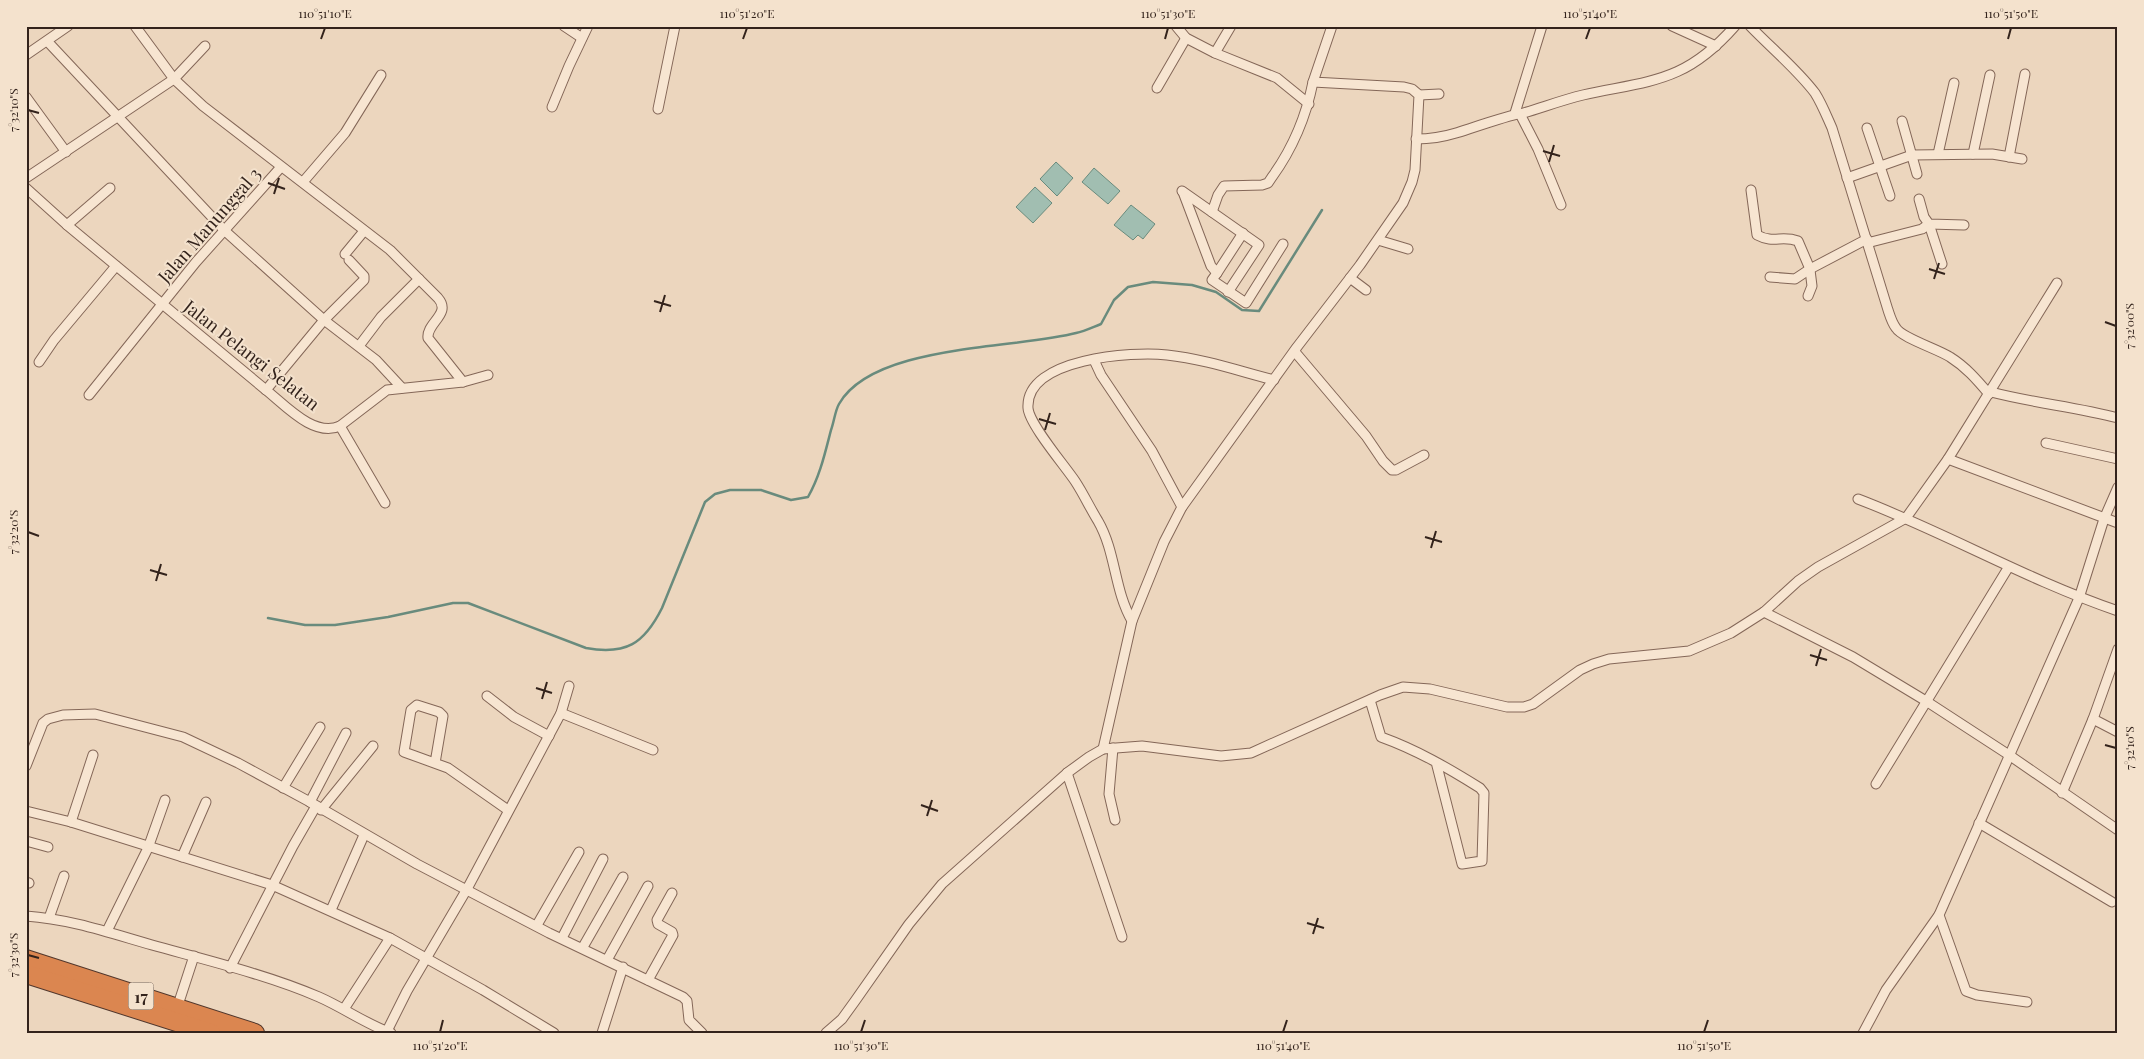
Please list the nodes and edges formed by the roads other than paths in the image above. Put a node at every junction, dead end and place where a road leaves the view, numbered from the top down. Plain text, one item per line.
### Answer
1 (68, 26) edge
2 (564, 26) edge
3 (588, 26) edge
4 (675, 26) edge
5 (1176, 26) edge
6 (1231, 26) edge
7 (1332, 26) edge
8 (1542, 26) edge
9 (1672, 26) edge
10 (1735, 26) edge
11 (1750, 26) edge
12 (138, 28) edge
13 (582, 38) junction
14 (1186, 38) junction
15 (48, 42) junction
16 (205, 46) dead end
17 (1716, 46) junction
18 (1215, 53) junction
19 (26, 55) edge
20 (381, 74) dead end
21 (2025, 74) dead end
22 (1990, 75) dead end
23 (174, 79) junction
24 (1313, 82) junction
25 (1954, 83) dead end
26 (1157, 88) dead end
27 (1439, 94) dead end
28 (1419, 95) junction
29 (26, 97) edge
30 (1308, 104) junction
31 (552, 106) dead end
32 (658, 110) dead end
33 (1518, 114) junction
34 (118, 118) junction
35 (1902, 122) dead end
36 (1867, 128) dead end
37 (1416, 140) junction
38 (66, 152) junction
39 (1938, 154) junction
40 (1973, 154) junction
41 (1912, 155) junction
42 (2009, 157) junction
43 (2022, 159) dead end
44 (1880, 165) junction
45 (281, 167) junction
46 (1918, 174) dead end
47 (26, 178) edge
48 (1847, 178) junction
49 (303, 182) junction
50 (26, 188) edge
51 (110, 188) dead end
52 (1751, 190) dead end
53 (1890, 196) dead end
54 (1919, 199) dead end
55 (1561, 205) dead end
56 (1212, 212) junction
57 (1929, 224) junction
58 (67, 225) junction
59 (1964, 225) dead end
60 (225, 232) junction
61 (364, 232) junction
62 (1243, 234) junction
63 (1378, 240) junction
64 (1867, 241) junction
65 (1283, 244) dead end
66 (1408, 249) dead end
67 (1942, 264) dead end
68 (116, 266) junction
69 (1810, 270) junction
70 (1217, 273) junction
71 (1770, 276) dead end
72 (1350, 278) junction
73 (419, 279) junction
74 (2057, 283) dead end
75 (1366, 290) dead end
76 (1228, 292) junction
77 (1808, 296) dead end
78 (161, 304) junction
79 (324, 320) junction
80 (359, 346) junction
81 (1296, 350) junction
82 (1094, 360) junction
83 (39, 362) dead end
84 (488, 375) dead end
85 (1274, 380) junction
86 (463, 382) junction
87 (402, 388) junction
88 (266, 390) junction
89 (1990, 393) junction
90 (89, 395) dead end
91 (2118, 418) edge
92 (340, 426) junction
93 (2046, 443) dead end
94 (1424, 456) dead end
95 (1948, 459) junction
96 (2118, 459) edge
97 (2118, 487) edge
98 (1858, 499) dead end
99 (385, 503) dead end
100 (1182, 507) junction
101 (1906, 518) junction
102 (2104, 519) junction
103 (2118, 523) edge
104 (2008, 568) junction
105 (2079, 598) junction
106 (2118, 611) edge
107 (1764, 612) junction
108 (1132, 621) junction
109 (2118, 649) edge
110 (569, 686) dead end
111 (487, 696) dead end
112 (1370, 700) junction
113 (1926, 701) junction
114 (561, 713) junction
115 (2093, 719) junction
116 (320, 726) dead end
117 (2118, 732) edge
118 (346, 733) dead end
119 (548, 736) junction
120 (373, 746) dead end
121 (1113, 748) junction
122 (1103, 749) junction
123 (653, 750) dead end
124 (93, 754) dead end
125 (2010, 755) junction
126 (1436, 762) junction
127 (435, 763) junction
128 (26, 766) edge
129 (1067, 773) junction
130 (1876, 784) dead end
131 (283, 788) junction
132 (2062, 793) junction
133 (165, 800) dead end
134 (206, 802) dead end
135 (316, 806) junction
136 (508, 810) junction
137 (26, 812) edge
138 (1115, 820) dead end
139 (71, 822) junction
140 (1979, 824) junction
141 (2118, 830) edge
142 (364, 835) junction
143 (26, 841) edge
144 (48, 847) dead end
145 (148, 848) junction
146 (579, 852) dead end
147 (182, 857) junction
148 (603, 859) dead end
149 (64, 876) dead end
150 (623, 877) dead end
151 (272, 885) junction
152 (648, 886) dead end
153 (467, 889) junction
154 (672, 893) dead end
155 (2112, 902) dead end
156 (331, 910) junction
157 (1940, 915) junction
158 (26, 916) edge
159 (49, 918) junction
160 (537, 925) junction
161 (107, 931) junction
162 (1122, 937) dead end
163 (390, 938) junction
164 (562, 938) junction
165 (583, 947) junction
166 (194, 956) junction
167 (426, 958) junction
168 (26, 959) edge
169 (607, 960) junction
170 (623, 967) junction
171 (230, 968) junction
172 (26, 974) edge
173 (648, 980) junction
174 (86, 985) junction
175 (2027, 1002) dead end
176 (177, 1008) junction
177 (344, 1009) junction
178 (388, 1032) edge
179 (211, 1033) edge
180 (255, 1033) edge
181 (554, 1033) edge
182 (602, 1033) edge
183 (702, 1033) edge
184 (826, 1033) edge
185 (1863, 1033) edge

1 - 15 street
2 - 13 street
3 - 13 street
4 - 32 street
5 - 14 street
6 - 18 street
7 - 24 street
8 - 33 street
9 - 17 street
10 - 17 street
11 - 48 street
12 - 23 street
13 - 31 street
14 - 18 street
14 - 26 street
15 - 19 street
15 - 34 street
16 - 23 street
17 - 33 street
18 - 30 street
20 - 49 street
21 - 42 street
22 - 40 street
23 - 34 street
23 - 45 street
24 - 28 street
24 - 30 street
25 - 39 street
27 - 28 street
28 - 37 street
29 - 38 street
30 - 56 street
33 - 37 street
33 - 55 street
34 - 38 street
34 - 60 street
35 - 41 street
36 - 44 street
37 - 63 street
38 - 47 street
39 - 40 street
39 - 41 street
40 - 42 street
41 - 44 street
41 - 46 street
42 - 43 street
44 - 48 street
44 - 53 street
45 - 49 street
45 - 60 street, Jalan Manunggal 3
48 - 64 street
49 - 61 street
50 - 58 street, Jalan Pelangi Selatan
51 - 58 street
52 - 69 street
54 - 57 street
56 - 62 street
56 - 70 street
57 - 59 street
57 - 64 street
57 - 67 street
58 - 68 street, Jalan Pelangi Selatan
60 - 78 street, Jalan Manunggal 3
60 - 79 street
61 - 73 street
61 - 79 street
62 - 70 street
62 - 76 street
63 - 66 street
63 - 72 street
64 - 69 street
64 - 89 street
65 - 76 street
68 - 78 street, Jalan Pelangi Selatan
68 - 83 street
69 - 71 street
69 - 77 street
70 - 76 street
72 - 75 street
72 - 81 street
73 - 80 street
73 - 86 street
74 - 89 street
78 - 88 street, Jalan Pelangi Selatan
78 - 90 street, Jalan Manunggal 3
79 - 80 street
79 - 88 street
80 - 87 street
81 - 85 street
81 - 94 street
82 - 85 street
82 - 100 street
82 - 108 street
84 - 86 street
85 - 100 street
86 - 87 street
87 - 92 street
88 - 92 street, Jalan Pelangi Selatan
89 - 91 street
89 - 95 street
92 - 99 street
93 - 96 street
95 - 101 street
95 - 102 street
97 - 102 street
98 - 101 street
100 - 108 street
101 - 104 street
101 - 107 street
102 - 103 street
102 - 105 street
104 - 105 street
104 - 113 street
105 - 106 street
105 - 125 street
107 - 112 street
107 - 113 street
108 - 122 street
109 - 115 street
110 - 114 street
111 - 119 street
112 - 121 street
112 - 126 street
113 - 125 street
113 - 130 street
114 - 119 street
114 - 123 street
115 - 117 street
115 - 132 street
116 - 131 street
118 - 135 street
119 - 136 street
120 - 135 street
121 - 122 street
121 - 138 street
122 - 129 street
124 - 139 street
125 - 132 street
125 - 140 street
126 - 126 street
127 - 127 street
127 - 136 street
128 - 131 street
129 - 162 street
129 - 184 street
131 - 135 street
132 - 141 street
133 - 145 street
134 - 147 street
135 - 142 street
135 - 151 street
136 - 153 street
137 - 139 street
139 - 145 street
140 - 155 street
140 - 157 street
142 - 153 street
142 - 156 street
143 - 144 street
145 - 147 street
145 - 161 street
146 - 160 street
147 - 151 street
148 - 164 street
149 - 159 street
150 - 165 street
151 - 156 street
151 - 171 street
152 - 169 street
153 - 160 street
153 - 167 street
154 - 173 street
156 - 163 street
157 - 175 street
157 - 185 street
158 - 159 street
159 - 161 street
160 - 164 street
161 - 166 street
163 - 167 street
163 - 177 street
164 - 165 street
165 - 169 street
166 - 171 street
166 - 176 street
167 - 178 street
167 - 181 street
168 - 174 highway, 17
169 - 170 street
170 - 173 street
170 - 182 street
171 - 177 street
172 - 174 highway, 17
173 - 183 street
174 - 176 highway, 17
174 - 179 highway, 17
176 - 180 highway, 17
177 - 178 street

